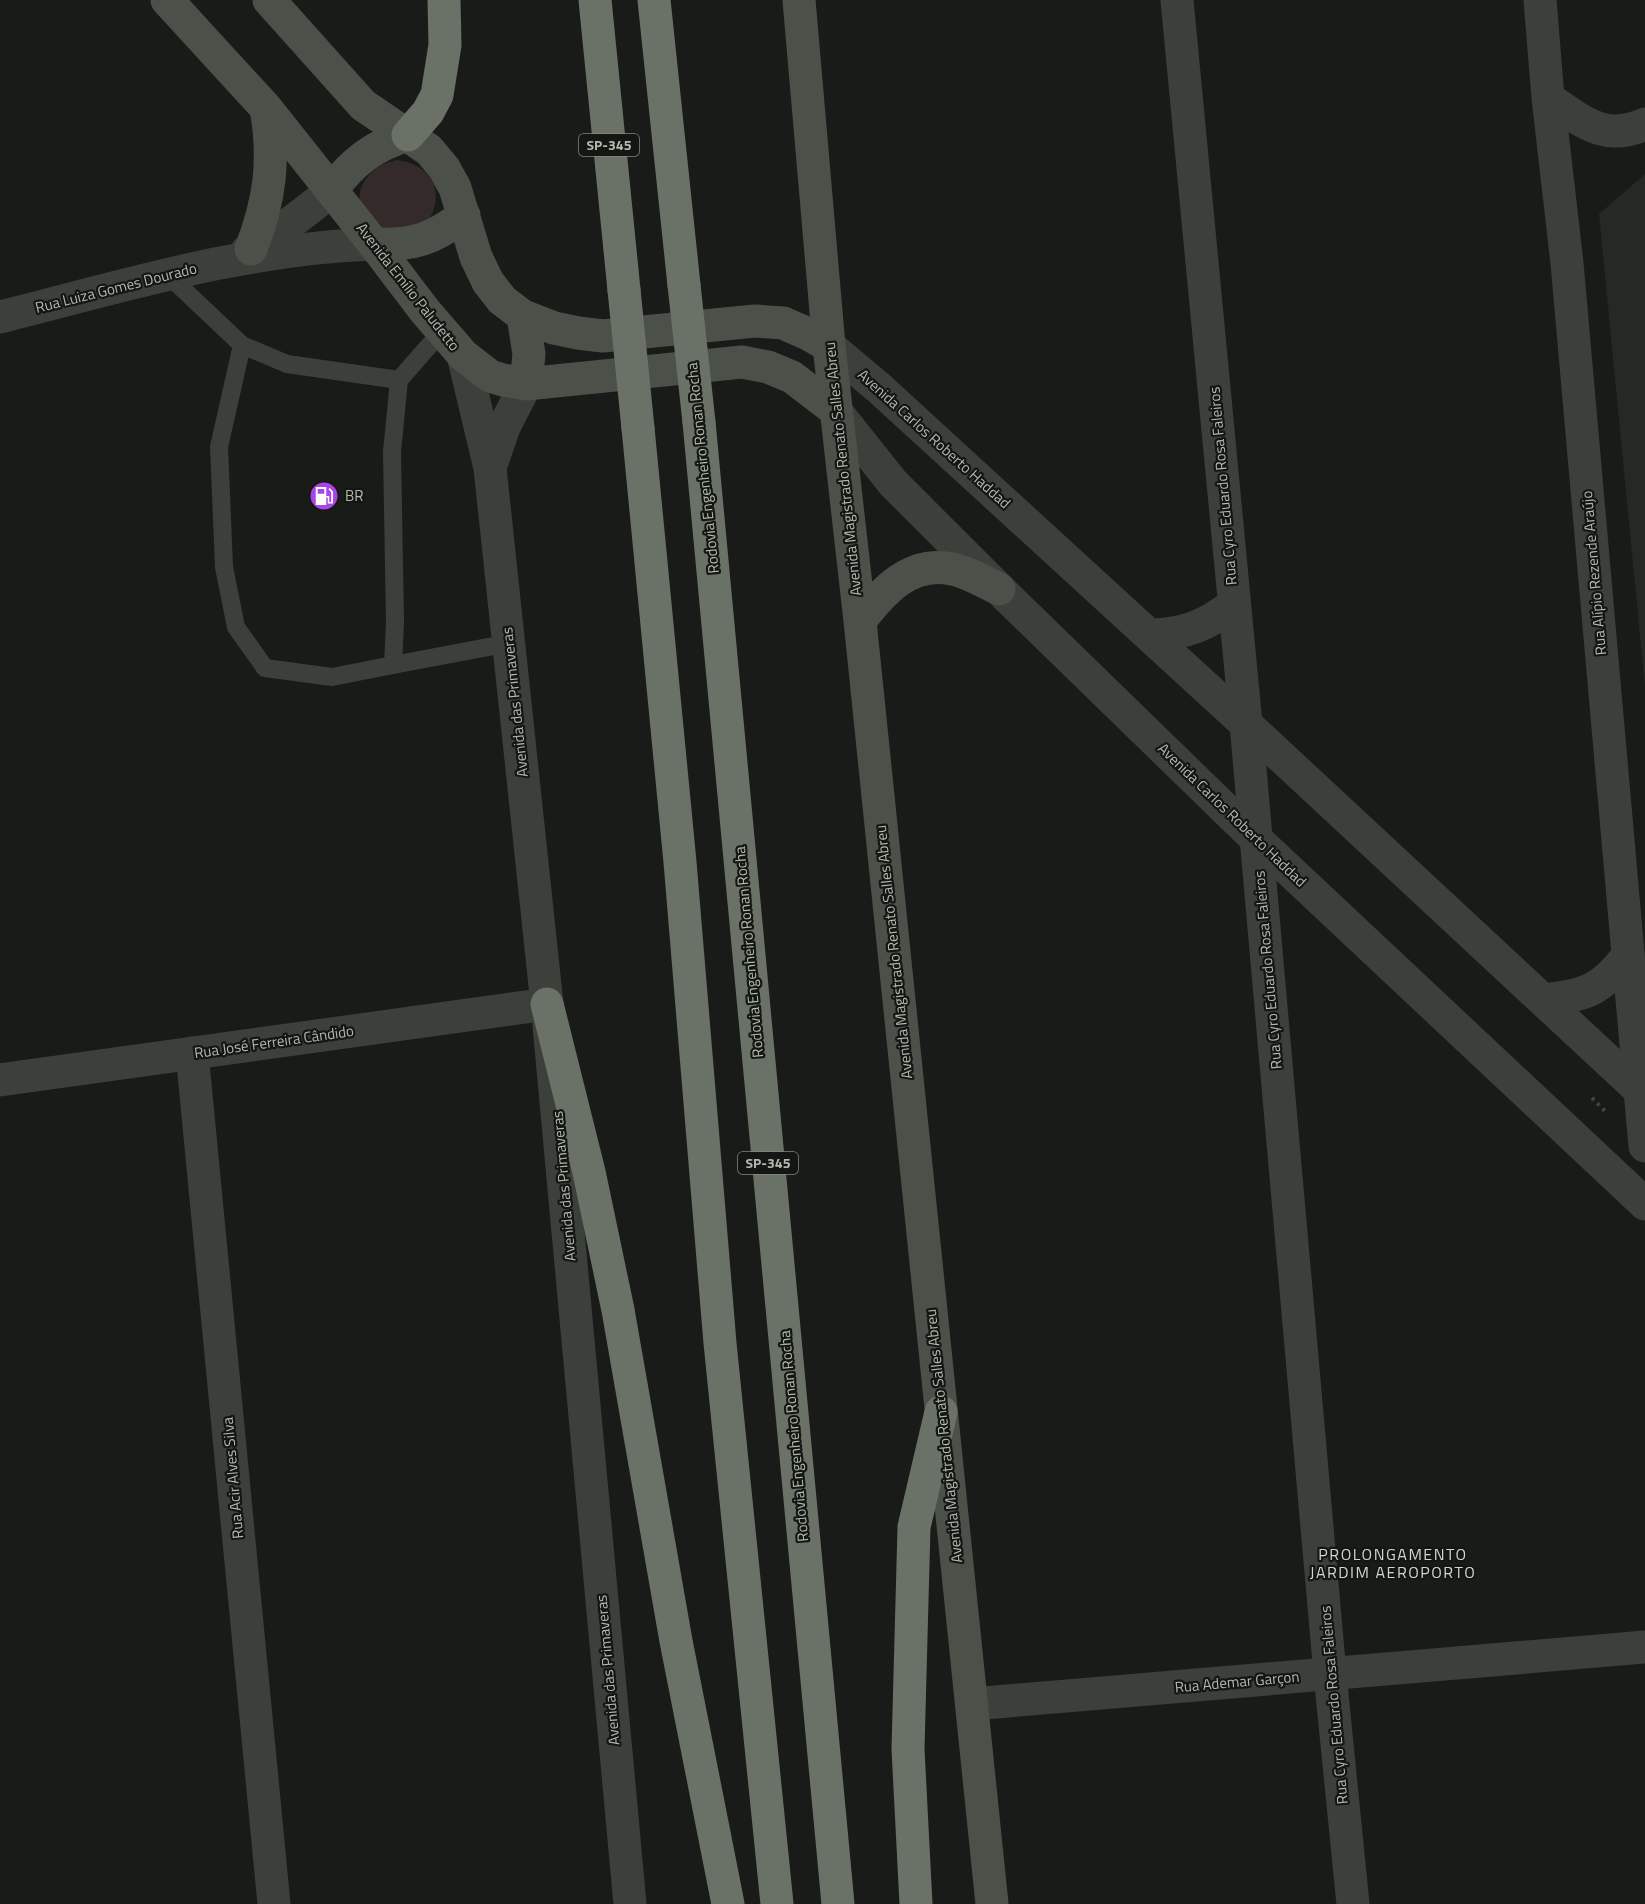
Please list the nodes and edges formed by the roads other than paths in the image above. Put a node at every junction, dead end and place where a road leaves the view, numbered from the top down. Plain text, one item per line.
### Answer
1 (167, 0) edge
2 (269, 0) edge
3 (444, 0) edge
4 (595, 0) edge
5 (654, 0) edge
6 (799, 0) edge
7 (1177, 0) edge
8 (1540, 0) edge
9 (1548, 98) junction
10 (266, 108) junction
11 (1645, 124) edge
12 (408, 135) junction
13 (332, 190) junction
14 (464, 215) junction
15 (374, 244) junction
16 (241, 254) junction
17 (168, 275) junction
18 (523, 316) junction
19 (0, 317) edge
20 (442, 331) junction
21 (242, 345) junction
22 (829, 346) junction
23 (463, 355) junction
24 (399, 380) junction
25 (526, 384) junction
26 (835, 410) junction
27 (490, 468) junction
28 (999, 589) junction
29 (1234, 604) junction
30 (860, 621) junction
31 (1150, 635) junction
32 (509, 643) junction
33 (393, 665) junction
34 (1246, 724) junction
35 (1256, 839) junction
36 (1628, 956) junction
37 (1543, 1000) junction
38 (547, 1004) junction
39 (192, 1053) junction
40 (0, 1080) edge
41 (1643, 1094) edge
42 (1645, 1146) edge
43 (1645, 1204) edge
44 (941, 1412) junction
45 (1645, 1647) edge
46 (1330, 1674) junction
47 (972, 1704) junction
48 (274, 1904) edge
49 (630, 1904) edge
50 (728, 1904) edge
51 (777, 1904) edge
52 (838, 1904) edge
53 (916, 1904) edge
54 (992, 1904) edge
55 (1353, 1904) edge

1 - 10 main road, Avenida Emílio Paludetto
2 - 12 main road
3 - 12 highway
4 - 51 highway, SP-345, bridge
5 - 52 highway, Rodovia Engenheiro Ronan Rocha / SP-345, bridge
6 - 22 main road, Avenida Magistrado Renato Salles Abreu
7 - 29 street, Rua Cyro Eduardo Rosa Faleiros
8 - 9 street, Rua Alípio Rezende Araújo
9 - 11 street
9 - 36 street, Rua Alípio Rezende Araújo
10 - 13 main road, Avenida Emílio Paludetto
10 - 16 main road
12 - 13 main road
12 - 14 main road
13 - 15 main road, Avenida Emílio Paludetto
13 - 16 street, Rua Luiza Gomes Dourado
14 - 15 main road
14 - 18 main road
15 - 16 street, Rua Luiza Gomes Dourado
15 - 20 main road, Avenida Emílio Paludetto
16 - 17 street, Rua Luiza Gomes Dourado
17 - 19 street, Rua Luiza Gomes Dourado
17 - 21 lane
18 - 22 main road
18 - 25 main road
20 - 23 main road, Avenida Emílio Paludetto
20 - 24 lane
21 - 24 lane
21 - 33 lane
22 - 26 main road, Avenida Magistrado Renato Salles Abreu
22 - 31 street, Avenida Carlos Roberto Haddad
23 - 25 main road, Avenida Emílio Paludetto
23 - 27 street, Avenida das Primaveras
24 - 33 lane
25 - 26 main road, Avenida Emílio Paludetto
25 - 27 street, Avenida das Primaveras
26 - 28 street, Avenida Carlos Roberto Haddad
26 - 30 main road, Avenida Magistrado Renato Salles Abreu
27 - 32 street, Avenida das Primaveras
28 - 30 main road
28 - 35 street, Avenida Carlos Roberto Haddad
29 - 31 street
29 - 34 street, Rua Cyro Eduardo Rosa Faleiros
30 - 44 main road, Avenida Magistrado Renato Salles Abreu
31 - 34 street, Avenida Carlos Roberto Haddad
32 - 33 lane
32 - 38 street, Avenida das Primaveras
34 - 35 street, Rua Cyro Eduardo Rosa Faleiros
34 - 37 street, Avenida Carlos Roberto Haddad
35 - 43 street, Avenida Carlos Roberto Haddad
35 - 46 street, Rua Cyro Eduardo Rosa Faleiros
36 - 37 street
36 - 41 street, Rua Alípio Rezende Araújo
37 - 41 street, Avenida Carlos Roberto Haddad
38 - 39 street, Rua José Ferreira Cândido
38 - 49 street, Avenida das Primaveras
38 - 50 highway
39 - 40 street, Rua José Ferreira Cândido
39 - 48 street, Rua Acir Alves Silva
41 - 42 street, Rua Alípio Rezende Araújo
44 - 47 main road, Avenida Magistrado Renato Salles Abreu
44 - 53 highway
45 - 46 street, Rua Ademar Garçon
46 - 47 street, Rua Ademar Garçon
46 - 55 street, Rua Cyro Eduardo Rosa Faleiros
47 - 54 main road, Avenida Magistrado Renato Salles Abreu

